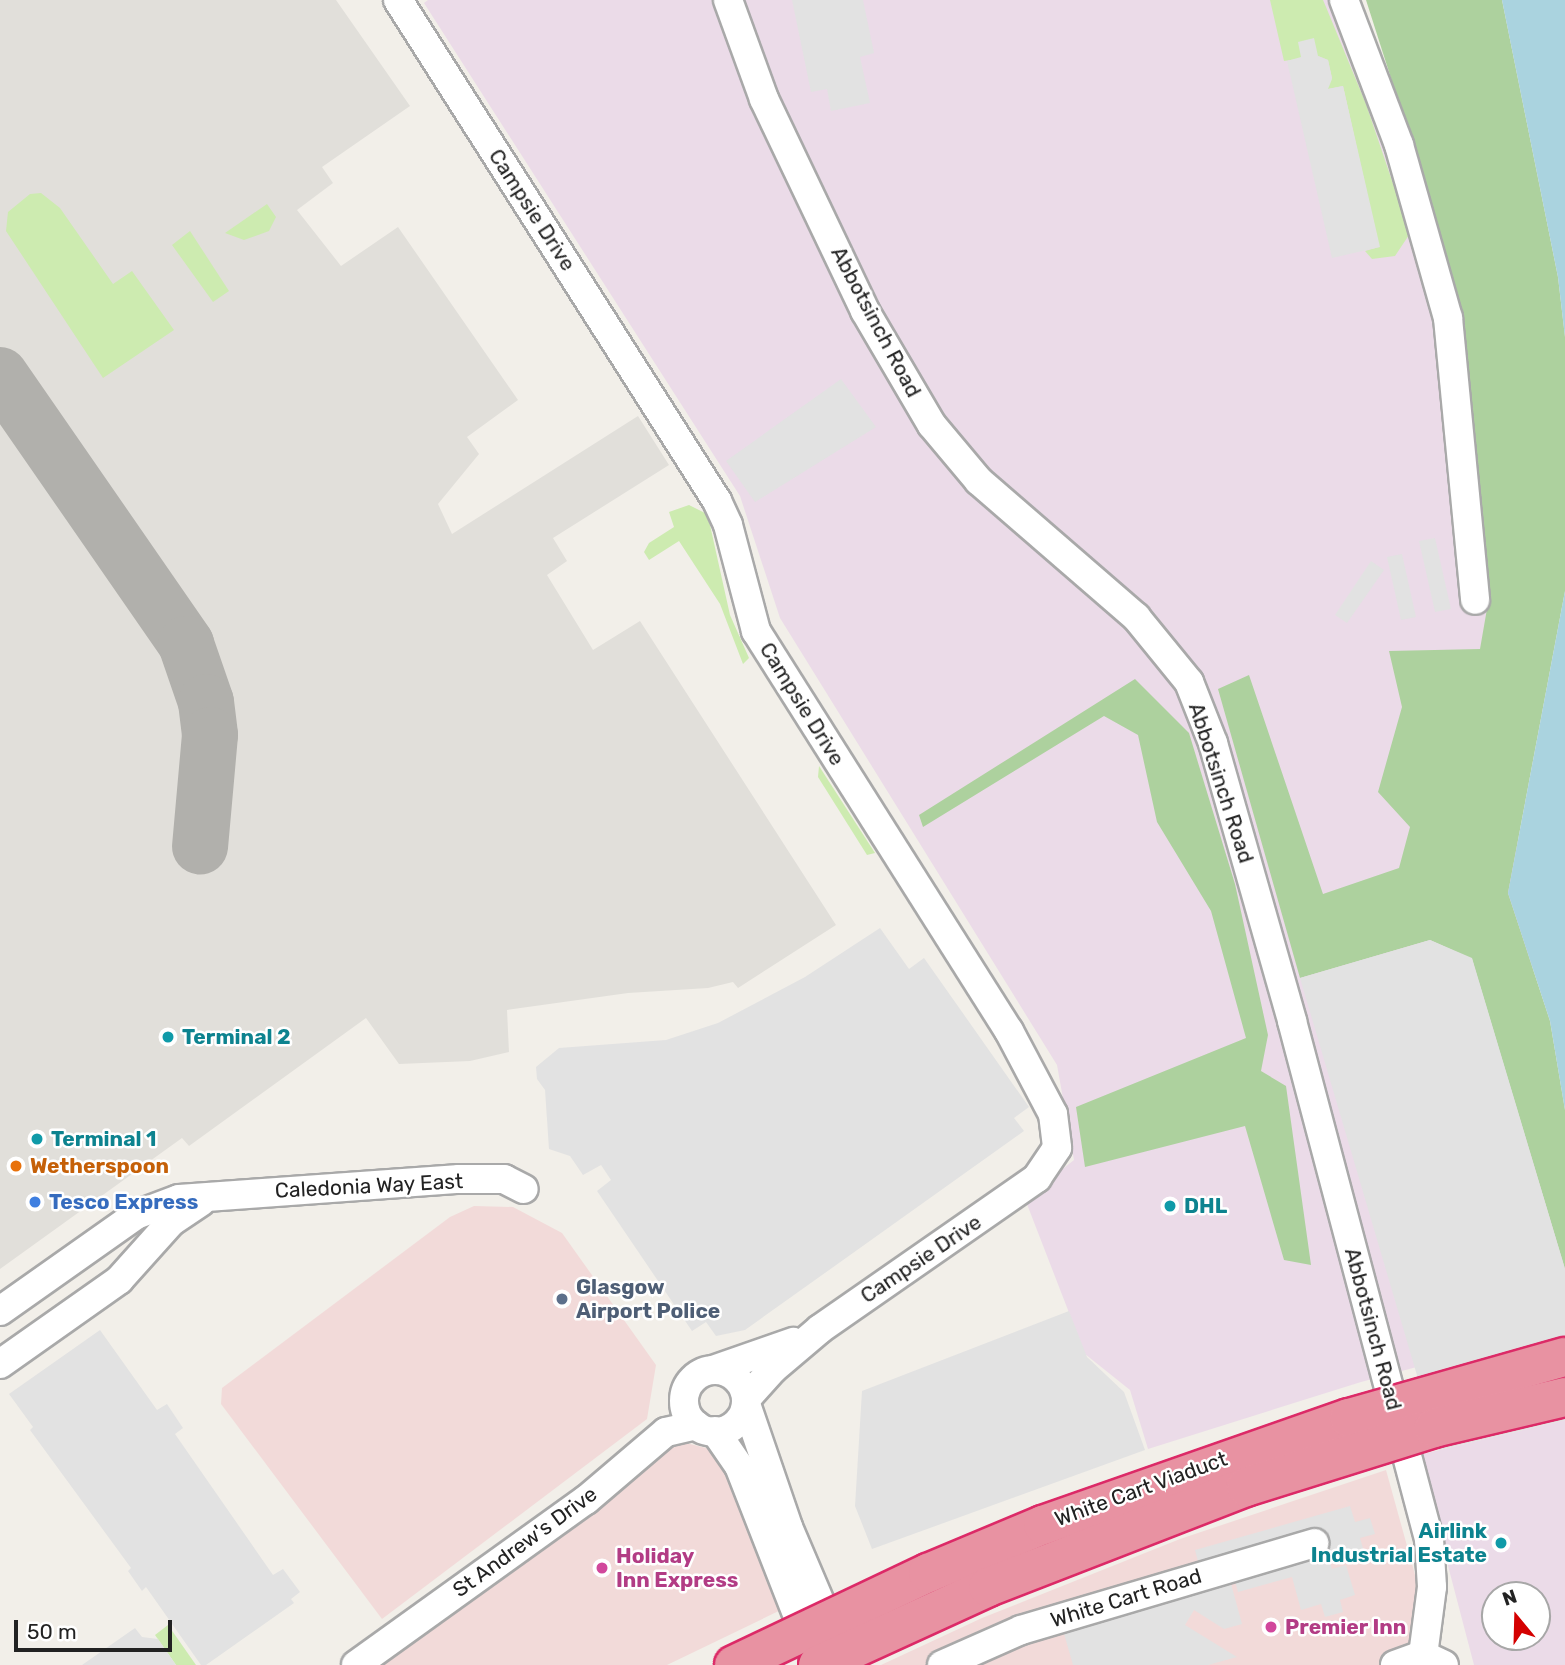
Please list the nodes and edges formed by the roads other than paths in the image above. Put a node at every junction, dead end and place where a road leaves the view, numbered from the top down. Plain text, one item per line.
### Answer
1 (398, 0) edge
2 (729, 0) edge
3 (1344, 0) edge
4 (1475, 600) dead end
5 (524, 1189) dead end
6 (212, 1195) junction
7 (0, 1311) edge
8 (820, 1329) junction
9 (1565, 1357) edge
10 (0, 1364) edge
11 (713, 1370) junction
12 (1565, 1396) edge
13 (746, 1401) junction
14 (705, 1428) junction
15 (1314, 1543) dead end
16 (1433, 1660) edge
17 (356, 1665) edge
18 (734, 1665) edge
19 (818, 1665) edge
20 (847, 1665) edge
21 (942, 1665) edge
22 (1395, 1665) edge

1 - 8 street, Campsie Drive
2 - 16 street, Abbotsinch Road
3 - 4 street
5 - 6 street, Caledonia Way East
6 - 7 street, Caledonia Way East
6 - 10 street
8 - 11 street, Campsie Drive
8 - 13 street, Campsie Drive
9 - 18 highway, White Cart Viaduct, bridge
11 - 13 street
11 - 14 street
12 - 19 highway, White Cart Viaduct, bridge
13 - 14 street
13 - 20 street
14 - 17 street, St Andrew's Drive
14 - 19 street
15 - 21 street, White Cart Road
16 - 22 street

